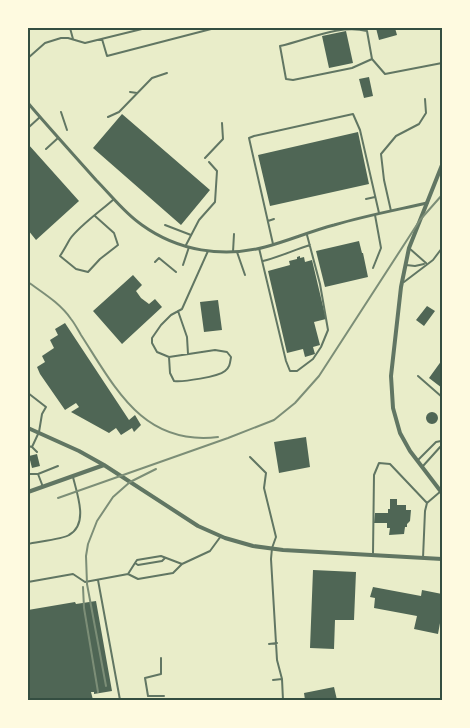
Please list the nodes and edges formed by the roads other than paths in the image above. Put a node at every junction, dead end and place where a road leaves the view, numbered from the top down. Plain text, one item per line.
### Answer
1 (70, 28) edge
2 (146, 28) edge
3 (215, 28) edge
4 (73, 39) junction
5 (102, 39) junction
6 (28, 58) edge
7 (372, 59) junction
8 (442, 63) edge
9 (167, 73) dead end
10 (130, 92) dead end
11 (137, 93) junction
12 (425, 99) dead end
13 (28, 103) edge
14 (61, 112) dead end
15 (40, 117) junction
16 (108, 117) dead end
17 (222, 123) dead end
18 (29, 127) dead end
19 (67, 130) dead end
20 (58, 138) junction
21 (46, 149) dead end
22 (205, 158) dead end
23 (209, 162) dead end
24 (442, 165) edge
25 (375, 197) junction
26 (114, 199) junction
27 (366, 199) dead end
28 (427, 203) junction
29 (391, 211) junction
30 (377, 215) junction
31 (95, 216) junction
32 (274, 219) dead end
33 (268, 221) junction
34 (165, 225) dead end
35 (234, 234) dead end
36 (307, 234) junction
37 (191, 235) junction
38 (274, 244) junction
39 (310, 245) junction
40 (187, 247) junction
41 (258, 248) junction
42 (409, 248) junction
43 (442, 248) edge
44 (208, 251) junction
45 (235, 252) junction
46 (262, 261) junction
47 (155, 262) dead end
48 (406, 264) junction
49 (426, 264) junction
50 (183, 265) dead end
51 (373, 268) dead end
52 (176, 272) dead end
53 (245, 275) dead end
54 (402, 283) junction
55 (178, 311) junction
56 (188, 354) junction
57 (169, 357) junction
58 (418, 376) dead end
59 (28, 393) edge
60 (442, 397) edge
61 (28, 428) edge
62 (39, 432) junction
63 (442, 439) edge
64 (28, 446) edge
65 (32, 447) junction
66 (37, 452) dead end
67 (250, 457) dead end
68 (417, 461) junction
69 (104, 465) junction
70 (58, 466) dead end
71 (422, 467) junction
72 (28, 474) edge
73 (38, 474) junction
74 (73, 476) junction
75 (43, 487) junction
76 (28, 492) edge
77 (442, 492) edge
78 (427, 503) junction
79 (221, 536) junction
80 (28, 544) edge
81 (272, 548) junction
82 (373, 555) junction
83 (164, 558) junction
84 (423, 558) junction
85 (442, 559) edge
86 (135, 563) junction
87 (182, 564) junction
88 (128, 574) junction
89 (98, 580) junction
90 (28, 582) edge
91 (269, 644) dead end
92 (277, 644) junction
93 (161, 658) dead end
94 (282, 679) junction
95 (273, 680) dead end
96 (148, 696) junction
97 (164, 696) dead end
98 (120, 700) edge
99 (147, 700) edge
100 (283, 700) edge

1 - 4 lane
2 - 5 lane
3 - 5 lane
4 - 5 lane
4 - 6 lane
7 - 7 lane
7 - 8 lane
9 - 11 lane
10 - 11 lane
11 - 16 lane
12 - 29 lane
13 - 15 street
14 - 19 lane
15 - 18 lane
15 - 20 street
17 - 22 lane
20 - 21 lane
20 - 26 street
23 - 37 lane
24 - 28 street
25 - 27 lane
25 - 30 lane
25 - 33 lane
26 - 31 lane
26 - 40 street
28 - 29 street
28 - 42 street
29 - 30 street
30 - 36 street
30 - 51 lane
31 - 31 lane
32 - 33 lane
33 - 38 lane
34 - 37 lane
35 - 45 lane
36 - 38 street
36 - 39 lane
37 - 40 lane
38 - 41 street
39 - 46 lane
39 - 46 lane
40 - 44 street
40 - 50 lane
41 - 45 street
41 - 46 lane
42 - 48 street
42 - 49 lane
43 - 49 lane
44 - 45 street
44 - 55 lane
45 - 53 lane
47 - 52 lane
48 - 49 lane
48 - 54 street
49 - 54 lane
54 - 68 street
55 - 56 lane
55 - 57 lane
56 - 57 lane
56 - 57 lane
58 - 60 lane
59 - 62 lane
61 - 62 street
62 - 65 lane
62 - 69 street
63 - 68 lane
63 - 71 lane
64 - 65 lane
65 - 66 lane
67 - 81 lane
68 - 71 street
69 - 74 street
69 - 79 street
70 - 73 lane
71 - 77 street
72 - 73 lane
73 - 75 lane
74 - 75 street
74 - 80 lane
75 - 76 street
77 - 78 lane
78 - 82 lane
78 - 84 lane
79 - 81 street
79 - 87 lane
81 - 82 street
81 - 92 lane
82 - 84 street
83 - 86 lane
83 - 86 lane
83 - 87 lane
84 - 85 street
86 - 88 lane
87 - 88 lane
88 - 89 lane
89 - 90 lane
89 - 98 lane
91 - 92 lane
92 - 94 lane
93 - 96 lane
94 - 95 lane
94 - 100 lane
96 - 97 lane
96 - 99 lane

